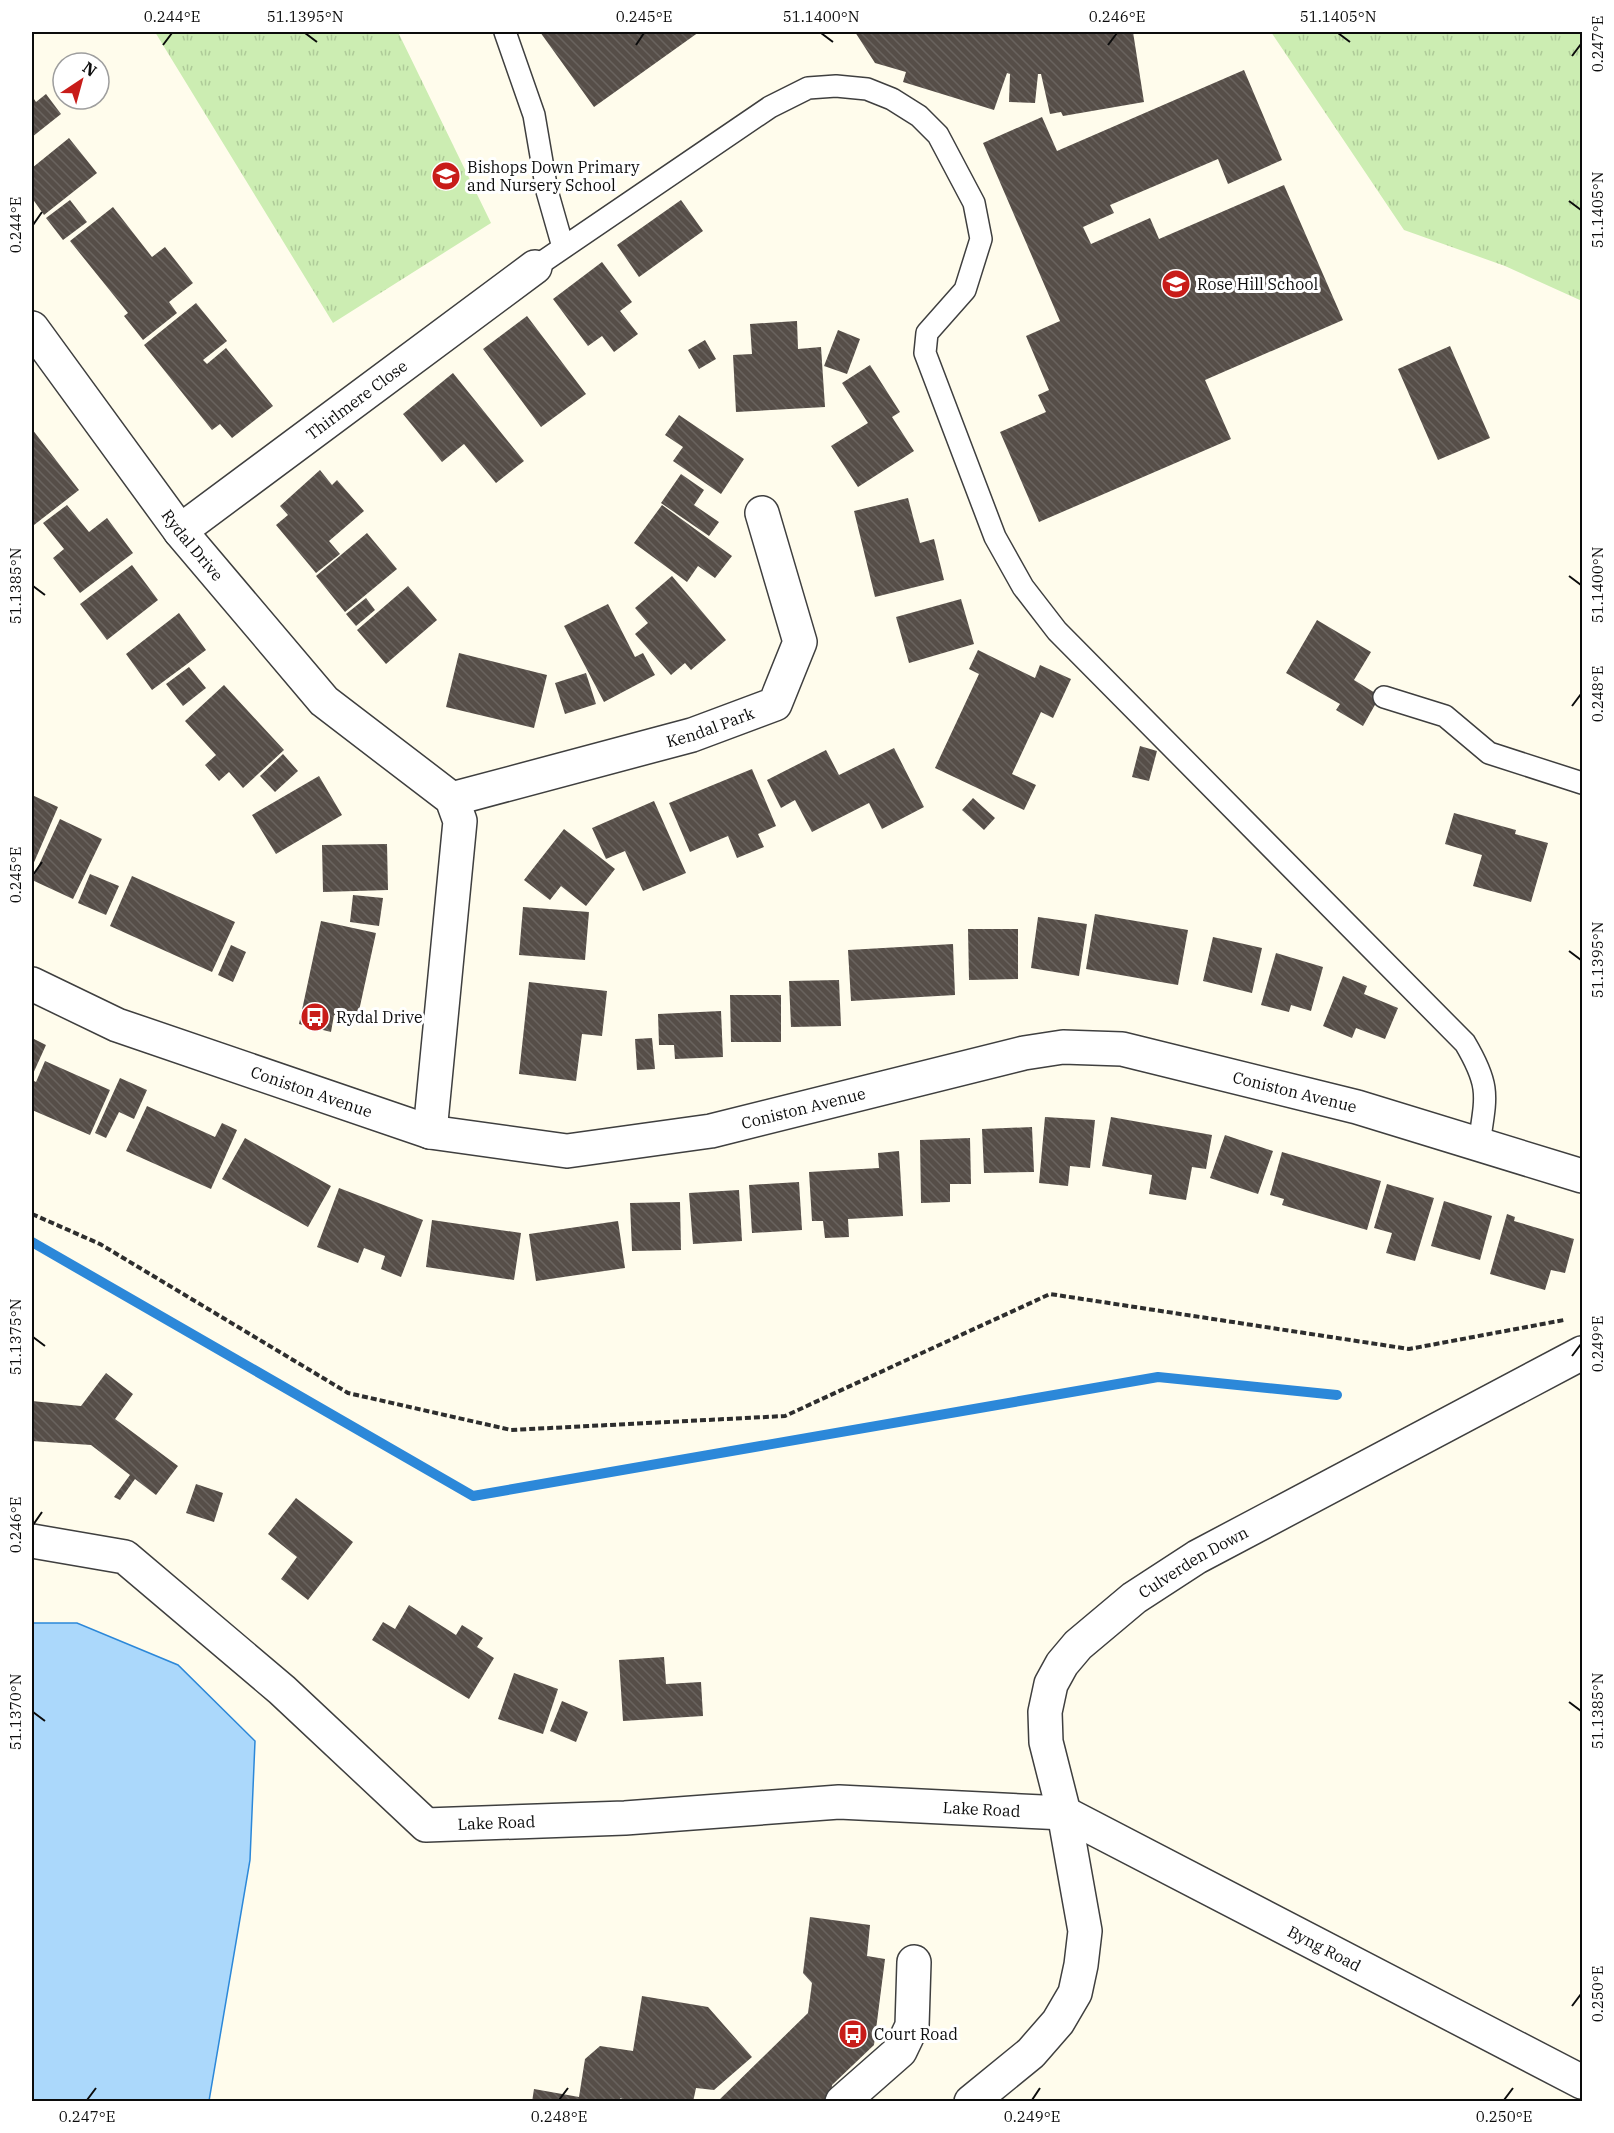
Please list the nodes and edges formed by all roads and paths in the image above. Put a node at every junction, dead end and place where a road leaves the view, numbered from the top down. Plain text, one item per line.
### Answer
1 (505, 32) edge
2 (563, 247) junction
3 (535, 267) joint
4 (32, 328) edge
5 (762, 513) dead end
6 (180, 531) junction
7 (1384, 697) dead end
8 (1582, 783) edge
9 (452, 799) junction
10 (32, 984) edge
11 (430, 1132) junction
12 (1479, 1144) junction
13 (1582, 1176) edge
14 (32, 1214) edge
15 (1571, 1319) dead end
16 (1582, 1353) edge
17 (32, 1541) edge
18 (1064, 1813) junction
19 (914, 1962) dead end
20 (1582, 2082) edge
21 (842, 2102) edge
22 (971, 2102) edge

1 - 2 lane
2 - 3 lane
2 - 12 lane
3 - 6 street, Thirlmere Close
4 - 6 street, Rydal Drive
5 - 9 street, Kendal Park
6 - 9 street, Rydal Drive
7 - 8 lane
9 - 11 street
10 - 11 street, Coniston Avenue
11 - 12 street, Coniston Avenue
12 - 13 street, Coniston Avenue
14 - 15 path
16 - 18 street, Culverden Down
17 - 18 street, Lake Road
18 - 20 street, Byng Road
18 - 22 street, Culverden Down
19 - 21 street

